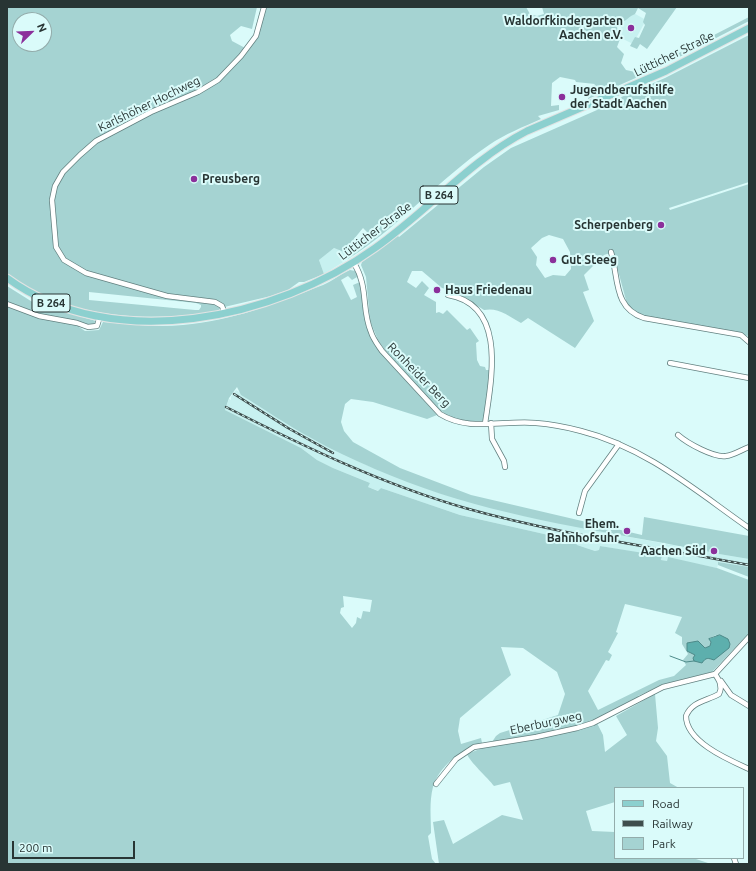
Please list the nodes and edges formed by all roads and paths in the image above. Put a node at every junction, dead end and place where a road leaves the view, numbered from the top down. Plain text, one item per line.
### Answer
1 (264, 7) edge
2 (749, 28) edge
3 (611, 252) dead end
4 (354, 263) junction
5 (7, 278) edge
6 (448, 295) dead end
7 (7, 304) edge
8 (225, 314) junction
9 (100, 316) junction
10 (749, 342) edge
11 (670, 363) dead end
12 (749, 378) edge
13 (488, 424) junction
14 (678, 435) dead end
15 (619, 444) junction
16 (749, 447) edge
17 (505, 467) dead end
18 (579, 513) dead end
19 (749, 528) edge
20 (749, 637) edge
21 (715, 674) junction
22 (720, 680) junction
23 (749, 706) edge
24 (749, 769) edge
25 (436, 784) dead end

1 - 8 street, Karlshöher Hochweg
2 - 4 main road, Lütticher Straße / B 264
3 - 10 street
4 - 8 main road, Lütticher Straße / B 264
4 - 13 street, Ronheider Berg
5 - 9 main road, Lütticher Straße / B 264
6 - 13 street
7 - 9 street
8 - 9 main road, Lütticher Straße / B 264
11 - 12 street
13 - 15 street, Ronheider Berg
13 - 17 street
14 - 16 street
15 - 18 street
15 - 19 street, Ronheider Berg
20 - 21 street
21 - 22 street
21 - 25 street, Eberburgweg
22 - 23 street
22 - 24 street

